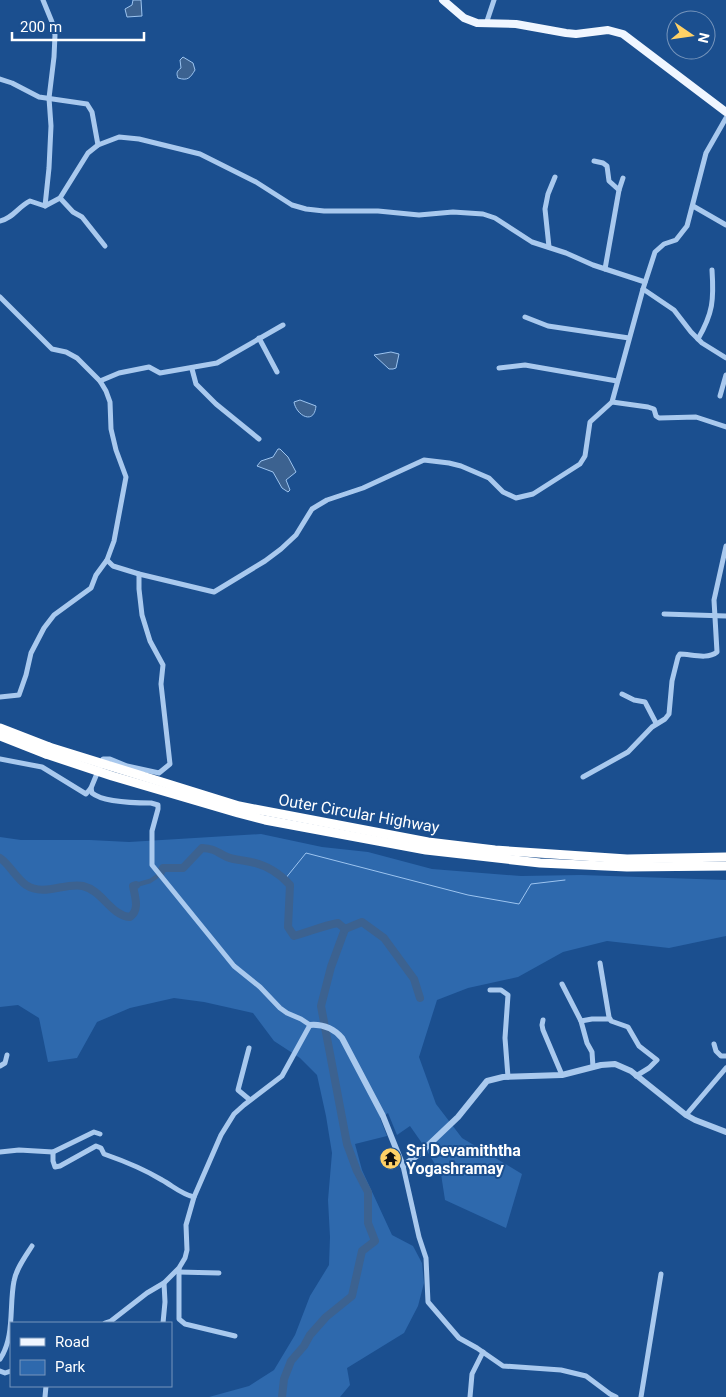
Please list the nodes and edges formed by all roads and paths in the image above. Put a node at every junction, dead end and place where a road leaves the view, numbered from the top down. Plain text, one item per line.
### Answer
1 (43, 0) edge
2 (443, 0) edge
3 (494, 0) edge
4 (486, 24) junction
5 (0, 79) edge
6 (49, 98) junction
7 (726, 112) edge
8 (726, 118) edge
9 (98, 145) junction
10 (594, 161) dead end
11 (555, 177) dead end
12 (623, 178) dead end
13 (619, 190) junction
14 (60, 198) junction
15 (45, 206) junction
16 (693, 206) junction
17 (0, 221) edge
18 (726, 225) edge
19 (105, 246) dead end
20 (549, 247) junction
21 (605, 269) junction
22 (712, 270) dead end
23 (645, 282) junction
24 (643, 289) junction
25 (0, 297) edge
26 (525, 318) dead end
27 (283, 324) dead end
28 (259, 338) junction
29 (629, 338) junction
30 (698, 339) junction
31 (726, 358) edge
32 (499, 368) dead end
33 (192, 369) junction
34 (277, 372) dead end
35 (726, 375) edge
36 (617, 381) junction
37 (100, 382) junction
38 (720, 396) dead end
39 (612, 402) junction
40 (726, 427) edge
41 (259, 439) dead end
42 (726, 546) edge
43 (107, 560) junction
44 (724, 560) edge
45 (139, 574) junction
46 (664, 614) dead end
47 (715, 615) junction
48 (726, 616) edge
49 (622, 694) dead end
50 (0, 697) edge
51 (656, 723) junction
52 (0, 728) edge
53 (0, 736) edge
54 (47, 751) junction
55 (0, 759) edge
56 (583, 777) dead end
57 (91, 788) junction
58 (726, 857) edge
59 (726, 866) edge
60 (600, 963) dead end
61 (562, 984) dead end
62 (490, 990) dead end
63 (610, 1019) junction
64 (543, 1020) dead end
65 (581, 1021) junction
66 (313, 1025) junction
67 (714, 1044) dead end
68 (249, 1048) dead end
69 (7, 1055) dead end
70 (726, 1056) edge
71 (0, 1066) edge
72 (593, 1067) junction
73 (726, 1068) edge
74 (562, 1075) junction
75 (636, 1076) junction
76 (508, 1077) junction
77 (250, 1100) junction
78 (686, 1115) junction
79 (726, 1132) edge
80 (100, 1134) dead end
81 (0, 1152) edge
82 (53, 1152) junction
83 (403, 1166) junction
84 (194, 1197) junction
85 (32, 1246) dead end
86 (178, 1270) junction
87 (219, 1273) dead end
88 (661, 1274) dead end
89 (164, 1283) junction
90 (10, 1322) edge
91 (10, 1322) edge
92 (108, 1322) edge
93 (163, 1322) edge
94 (235, 1336) dead end
95 (483, 1352) junction
96 (0, 1359) edge
97 (470, 1397) edge
98 (616, 1397) edge
99 (641, 1397) edge

1 - 6 street
2 - 4 main road
3 - 4 street
4 - 7 main road
5 - 6 street
6 - 9 street
6 - 15 street
8 - 16 street
9 - 14 street
9 - 20 street
10 - 13 street
11 - 20 street
12 - 13 street
13 - 21 street
14 - 15 street
14 - 19 street
15 - 17 street
16 - 18 street
16 - 23 street
20 - 21 street
21 - 23 street
22 - 30 street
23 - 24 street
24 - 29 street
24 - 30 street
25 - 37 street
26 - 29 street
27 - 28 street
28 - 33 street
28 - 34 street
29 - 36 street
30 - 31 street
32 - 36 street
33 - 37 street
33 - 41 street
35 - 38 street
36 - 39 street
37 - 43 street
39 - 40 street
39 - 45 street
42 - 44 street
43 - 45 street
43 - 50 street
44 - 47 street
45 - 57 street
46 - 47 street
47 - 48 street
47 - 51 street
49 - 51 street
51 - 56 street
52 - 54 highway, Outer Circular Highway
53 - 54 highway, Outer Circular Highway
54 - 58 highway, Outer Circular Highway, bridge
54 - 59 highway, Outer Circular Highway, bridge
55 - 57 street
57 - 66 street
60 - 63 street
61 - 65 street
62 - 76 street
63 - 65 street
63 - 75 street
64 - 74 street
65 - 72 street
66 - 77 street
66 - 83 street
67 - 70 street
68 - 77 street
69 - 71 street
72 - 74 street
72 - 75 street
73 - 78 street
74 - 76 street
75 - 78 street
76 - 83 street
77 - 84 street
78 - 79 street
80 - 82 street
81 - 82 street
82 - 84 street
83 - 95 street
84 - 86 street
85 - 91 street
86 - 87 street
86 - 89 street
86 - 94 street
88 - 99 street
89 - 92 street
89 - 93 street
90 - 96 street
95 - 97 street
95 - 98 street

